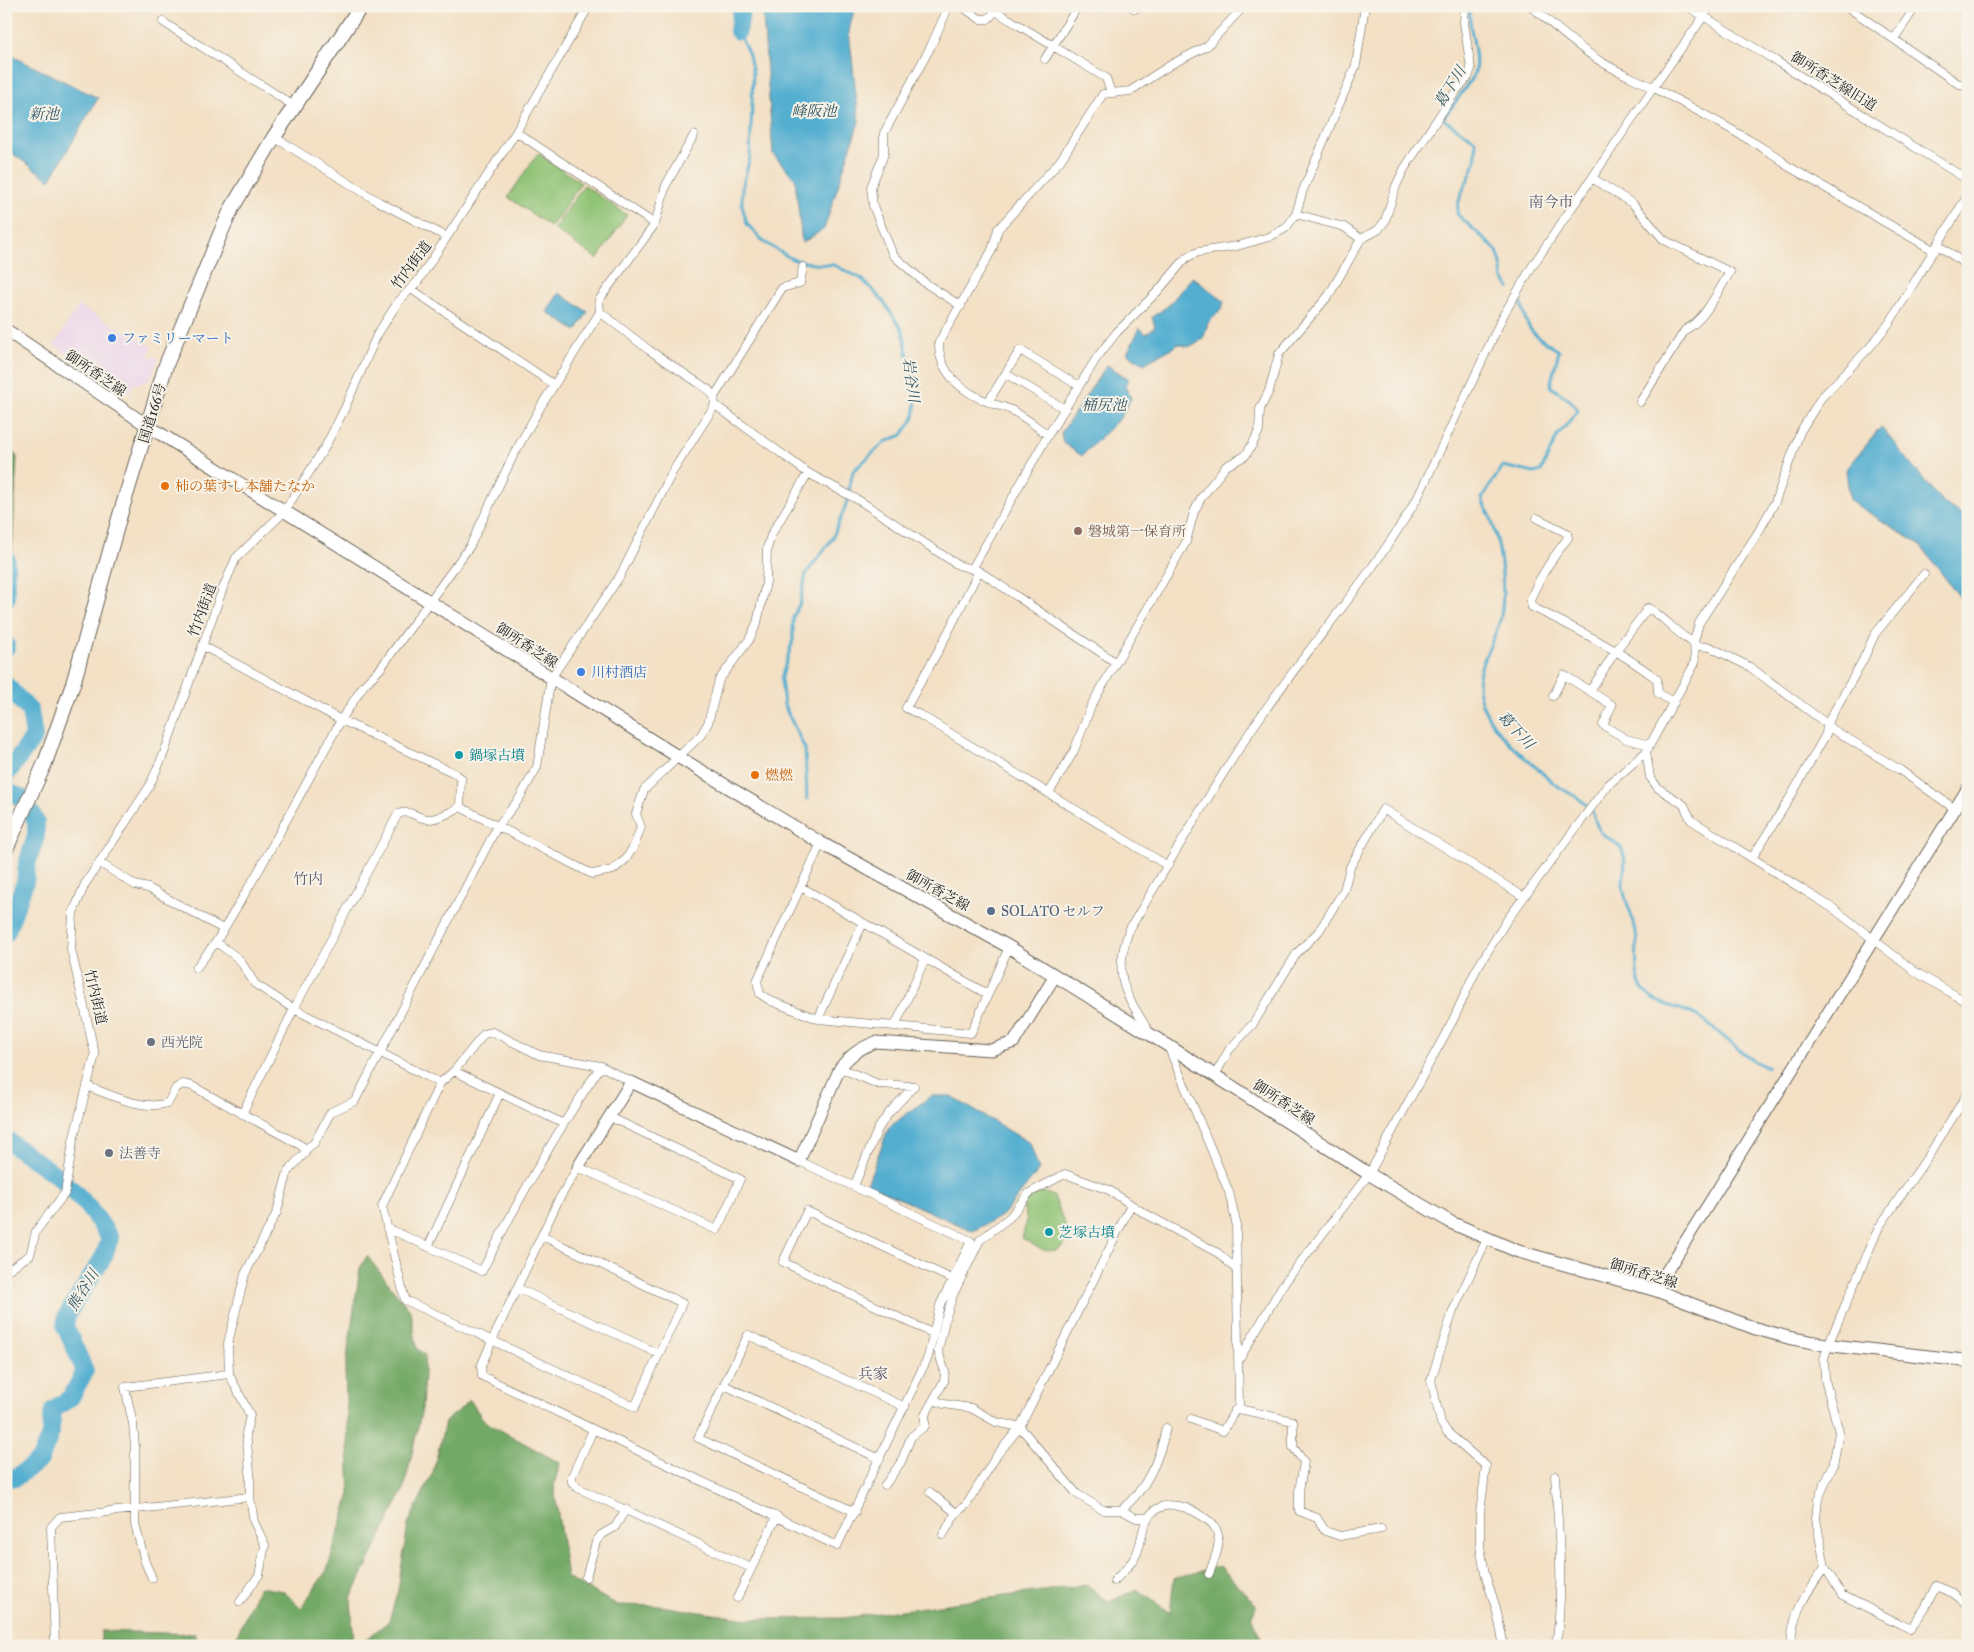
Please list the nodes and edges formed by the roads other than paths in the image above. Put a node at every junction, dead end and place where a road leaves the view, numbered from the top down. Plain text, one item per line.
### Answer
1 (361, 6) edge
2 (589, 6) edge
3 (949, 6) edge
4 (961, 6) edge
5 (1078, 6) edge
6 (1244, 6) edge
7 (1365, 6) edge
8 (1465, 6) edge
9 (1531, 6) edge
10 (1687, 6) edge
11 (1711, 6) edge
12 (1846, 6) edge
13 (1916, 6) edge
14 (999, 9) edge
15 (1705, 17) junction
16 (163, 22) dead end
17 (1894, 39) junction
18 (1053, 46) junction
19 (1045, 59) dead end
20 (1968, 87) edge
21 (1653, 88) junction
22 (1111, 93) junction
23 (294, 106) junction
24 (516, 132) junction
25 (694, 136) dead end
26 (274, 137) junction
27 (1592, 178) junction
28 (1968, 180) edge
29 (1968, 195) edge
30 (1296, 214) junction
31 (655, 224) junction
32 (447, 237) junction
33 (1361, 239) junction
34 (1936, 248) junction
35 (1968, 266) edge
36 (803, 267) dead end
37 (411, 289) junction
38 (961, 306) junction
39 (600, 312) junction
40 (6, 330) edge
41 (1006, 374) junction
42 (554, 384) junction
43 (1080, 386) junction
44 (714, 401) junction
45 (988, 402) junction
46 (1640, 402) dead end
47 (1065, 409) junction
48 (148, 426) junction
49 (1048, 436) junction
50 (808, 473) junction
51 (284, 512) junction
52 (1537, 518) dead end
53 (976, 570) junction
54 (1924, 574) dead end
55 (429, 600) junction
56 (1695, 644) junction
57 (202, 646) junction
58 (1615, 652) junction
59 (1115, 662) junction
60 (551, 678) junction
61 (1590, 691) junction
62 (1553, 696) dead end
63 (1674, 702) junction
64 (341, 720) junction
65 (1827, 725) junction
66 (1648, 749) junction
67 (680, 758) junction
68 (1968, 788) edge
69 (1049, 794) junction
70 (460, 807) junction
71 (1955, 809) junction
72 (497, 827) junction
73 (821, 843) junction
74 (6, 849) edge
75 (1752, 858) junction
76 (100, 863) junction
77 (1168, 866) junction
78 (801, 887) junction
79 (1524, 897) junction
80 (863, 923) junction
81 (223, 929) junction
82 (1874, 939) junction
83 (216, 942) junction
84 (1008, 947) junction
85 (925, 959) junction
86 (196, 968) dead end
87 (1055, 976) junction
88 (988, 994) junction
89 (1968, 1003) edge
90 (294, 1009) junction
91 (818, 1020) junction
92 (895, 1026) junction
93 (1150, 1034) junction
94 (1167, 1045) junction
95 (381, 1052) junction
96 (600, 1066) junction
97 (840, 1068) junction
98 (454, 1071) junction
99 (1215, 1075) junction
100 (631, 1082) junction
101 (440, 1083) junction
102 (87, 1086) junction
103 (500, 1093) junction
104 (1968, 1093) edge
105 (242, 1114) junction
106 (610, 1117) junction
107 (562, 1123) junction
108 (305, 1150) junction
109 (799, 1160) junction
110 (578, 1167) junction
111 (1369, 1174) junction
112 (854, 1186) junction
113 (1131, 1205) junction
114 (387, 1228) junction
115 (542, 1236) junction
116 (1487, 1239) junction
117 (428, 1247) junction
118 (1236, 1269) junction
119 (6, 1271) edge
120 (952, 1279) junction
121 (517, 1288) junction
122 (1655, 1290) junction
123 (934, 1334) junction
124 (492, 1341) junction
125 (1828, 1345) junction
126 (659, 1354) junction
127 (1240, 1360) junction
128 (1968, 1361) edge
129 (229, 1374) junction
130 (724, 1385) junction
131 (934, 1400) junction
132 (905, 1407) junction
133 (1239, 1409) junction
134 (1190, 1419) dead end
135 (1020, 1427) junction
136 (1166, 1428) dead end
137 (593, 1430) junction
138 (880, 1459) junction
139 (1555, 1476) dead end
140 (885, 1485) dead end
141 (930, 1492) dead end
142 (250, 1497) junction
143 (135, 1508) junction
144 (626, 1509) junction
145 (1121, 1510) junction
146 (855, 1512) junction
147 (956, 1514) junction
148 (777, 1516) junction
149 (1148, 1518) junction
150 (1381, 1528) dead end
151 (944, 1535) dead end
152 (1825, 1567) junction
153 (751, 1568) junction
154 (1209, 1574) dead end
155 (586, 1577) dead end
156 (152, 1578) dead end
157 (1114, 1582) dead end
158 (737, 1598) dead end
159 (240, 1602) dead end
160 (1968, 1605) edge
161 (55, 1646) edge
162 (1504, 1646) edge
163 (1556, 1646) edge
164 (1791, 1646) edge

1 - 23 highway, 国道166号
2 - 24 street, 竹内街道
3 - 38 street
4 - 14 street
5 - 18 street
6 - 22 street
7 - 30 street
8 - 33 street
9 - 21 street
10 - 15 street, 御所香芝線旧道
11 - 15 street
12 - 17 street
13 - 17 street
14 - 18 street
15 - 21 street
15 - 28 street, 御所香芝線旧道
16 - 23 street
17 - 20 street
18 - 19 street
18 - 22 street
21 - 27 street
21 - 34 street
22 - 38 street
23 - 26 highway, 国道166号
24 - 31 street
24 - 32 street, 竹内街道
25 - 31 street
26 - 32 street
26 - 48 highway, 国道166号
27 - 46 street
27 - 77 street
29 - 34 street
30 - 33 street
30 - 43 street
31 - 39 street
32 - 37 street, 竹内街道
33 - 59 street
34 - 35 street
34 - 56 street
36 - 44 street
37 - 42 street
37 - 51 street, 竹内街道
38 - 45 street
39 - 42 street
39 - 44 street
40 - 48 main road, 御所香芝線
41 - 43 street
41 - 45 street
41 - 47 street
42 - 55 street
43 - 47 street
44 - 50 street
44 - 60 street
45 - 49 street
47 - 49 street
48 - 51 main road, 御所香芝線
48 - 74 highway, 国道166号
49 - 53 street
50 - 53 street
50 - 67 street
51 - 55 main road, 御所香芝線
51 - 57 street, 竹内街道
52 - 58 street
53 - 59 street
53 - 69 street
54 - 65 street
55 - 60 main road, 御所香芝線
55 - 64 street
56 - 58 street
56 - 63 street
56 - 65 street
57 - 64 street
57 - 76 street, 竹内街道
58 - 61 street
58 - 63 street
59 - 69 street
60 - 67 main road, 御所香芝線
60 - 72 street
61 - 62 street
61 - 66 street
63 - 66 street
64 - 70 street
64 - 81 street
65 - 71 street
65 - 75 street
66 - 75 street
66 - 79 street
67 - 72 street
67 - 73 main road, 御所香芝線
68 - 71 street
69 - 77 street
70 - 72 street
70 - 90 street
71 - 82 street
72 - 95 street
73 - 78 street
73 - 84 main road, 御所香芝線
75 - 82 street
76 - 81 street
76 - 102 street, 竹内街道
77 - 93 street
78 - 80 street
78 - 91 street
79 - 99 street
79 - 111 street
80 - 85 street
80 - 91 street
81 - 83 street
82 - 89 street
82 - 122 street
83 - 86 street
83 - 90 street
84 - 87 main road, 御所香芝線
84 - 88 street
85 - 88 street
85 - 92 street
87 - 93 main road, 御所香芝線
87 - 97 street
88 - 92 street
90 - 95 street
90 - 105 street
91 - 92 street
93 - 94 main road, 御所香芝線
94 - 99 main road, 御所香芝線
94 - 118 street
95 - 101 street
95 - 108 street
96 - 98 street
96 - 100 street
96 - 107 street
97 - 109 street
97 - 112 street
98 - 101 street
98 - 103 street
99 - 111 main road, 御所香芝線
100 - 106 street
100 - 109 street
101 - 114 street
102 - 105 street
102 - 119 street, 竹内街道
103 - 107 street
103 - 117 street
104 - 125 street
105 - 108 street
106 - 110 street
106 - 110 street
107 - 117 street
108 - 129 street
109 - 112 street
110 - 115 street
111 - 116 main road, 御所香芝線
111 - 127 street
112 - 120 street
113 - 118 street
113 - 131 street
113 - 135 street
114 - 117 street
114 - 124 street
115 - 121 street
115 - 126 street
116 - 122 main road, 御所香芝線
116 - 162 street
118 - 127 street
120 - 123 street
120 - 123 street
121 - 124 street
121 - 126 street
122 - 125 main road, 御所香芝線
123 - 132 street
124 - 126 street
124 - 137 street
125 - 128 main road, 御所香芝線
125 - 152 street
127 - 133 street
129 - 142 street
129 - 143 street
130 - 132 street
130 - 138 street
130 - 146 street
131 - 135 street
131 - 140 street
132 - 138 street
133 - 134 street
133 - 150 street
135 - 145 street
135 - 147 street
136 - 145 street
137 - 144 street
137 - 148 street
138 - 146 street
139 - 163 street
141 - 147 street
142 - 143 street
142 - 159 street
143 - 156 street
143 - 161 street
144 - 153 street
144 - 155 street
145 - 149 street
146 - 148 street
147 - 151 street
148 - 153 street
149 - 154 street
149 - 157 street
152 - 160 street
152 - 164 street
153 - 158 street

